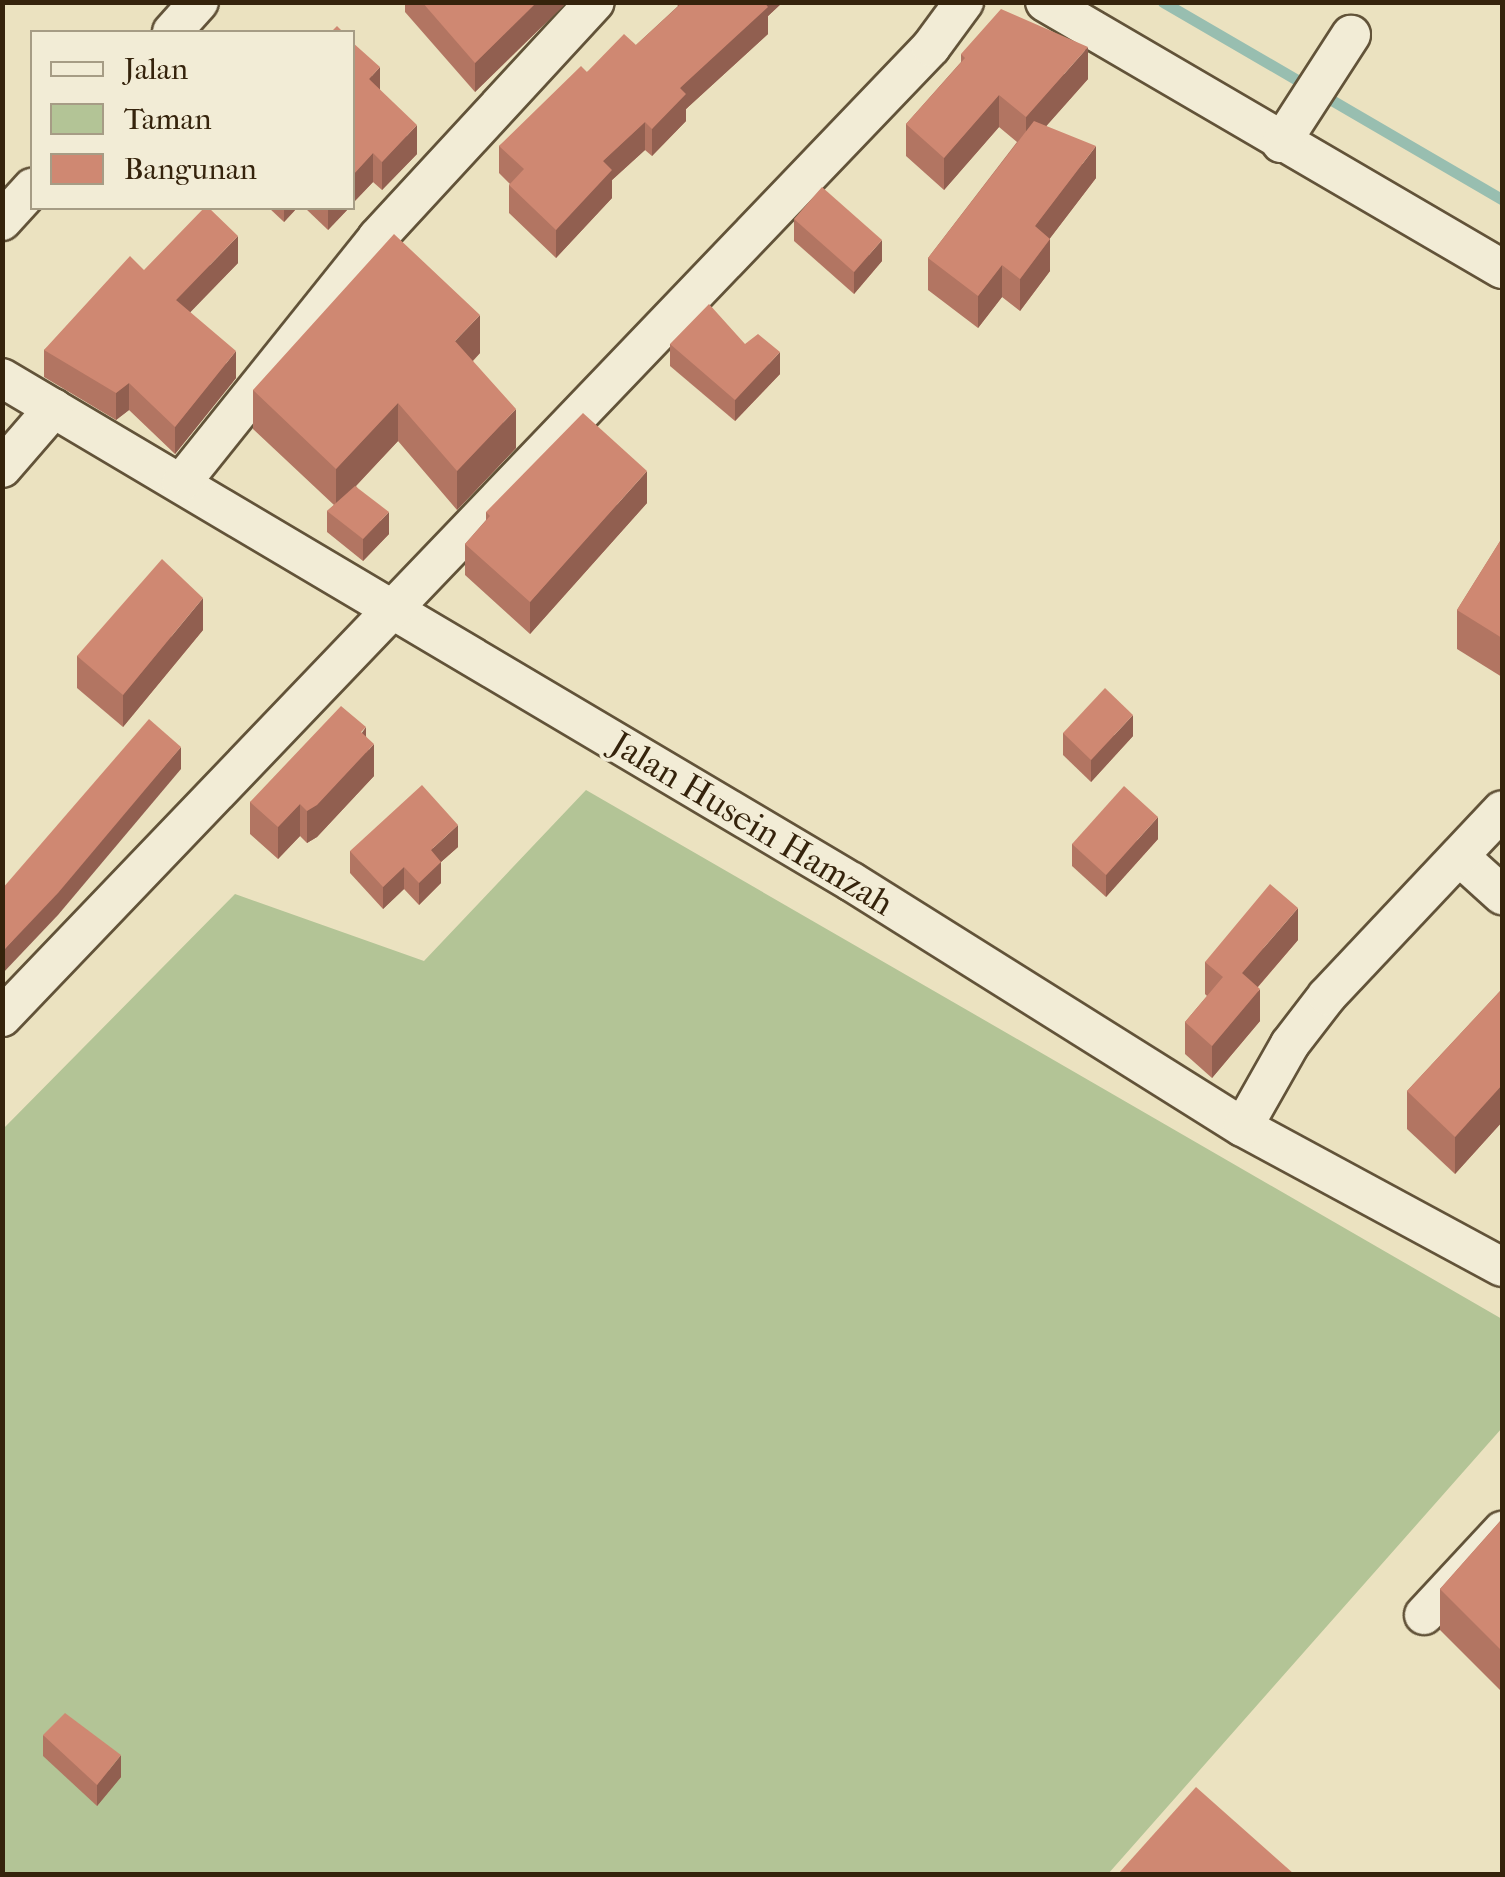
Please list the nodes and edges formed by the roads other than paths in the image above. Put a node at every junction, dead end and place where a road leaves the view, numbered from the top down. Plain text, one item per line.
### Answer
1 (200, 2) edge
2 (595, 2) edge
3 (964, 2) edge
4 (1046, 2) edge
5 (1090, 14) edge
6 (174, 30) edge
7 (1345, 45) dead end
8 (1284, 136) junction
9 (30, 190) edge
10 (2, 221) edge
11 (1502, 269) edge
12 (2, 378) edge
13 (54, 408) junction
14 (2, 468) edge
15 (181, 484) junction
16 (389, 608) junction
17 (1502, 810) edge
18 (1460, 856) junction
19 (1502, 894) edge
20 (2, 1017) edge
21 (1243, 1127) junction
22 (1502, 1267) edge
23 (1502, 1531) edge
24 (1424, 1615) dead end

1 - 6 street
2 - 15 street
3 - 16 street
4 - 5 street
5 - 8 street
7 - 8 street
8 - 11 street
9 - 10 street
12 - 13 street, Jalan Husein Hamzah
13 - 14 street
13 - 15 street, Jalan Husein Hamzah
15 - 16 street, Jalan Husein Hamzah
16 - 20 street
16 - 21 street, Jalan Husein Hamzah
17 - 18 street
18 - 19 street
18 - 21 street
21 - 22 street, Jalan Husein Hamzah
23 - 24 street

